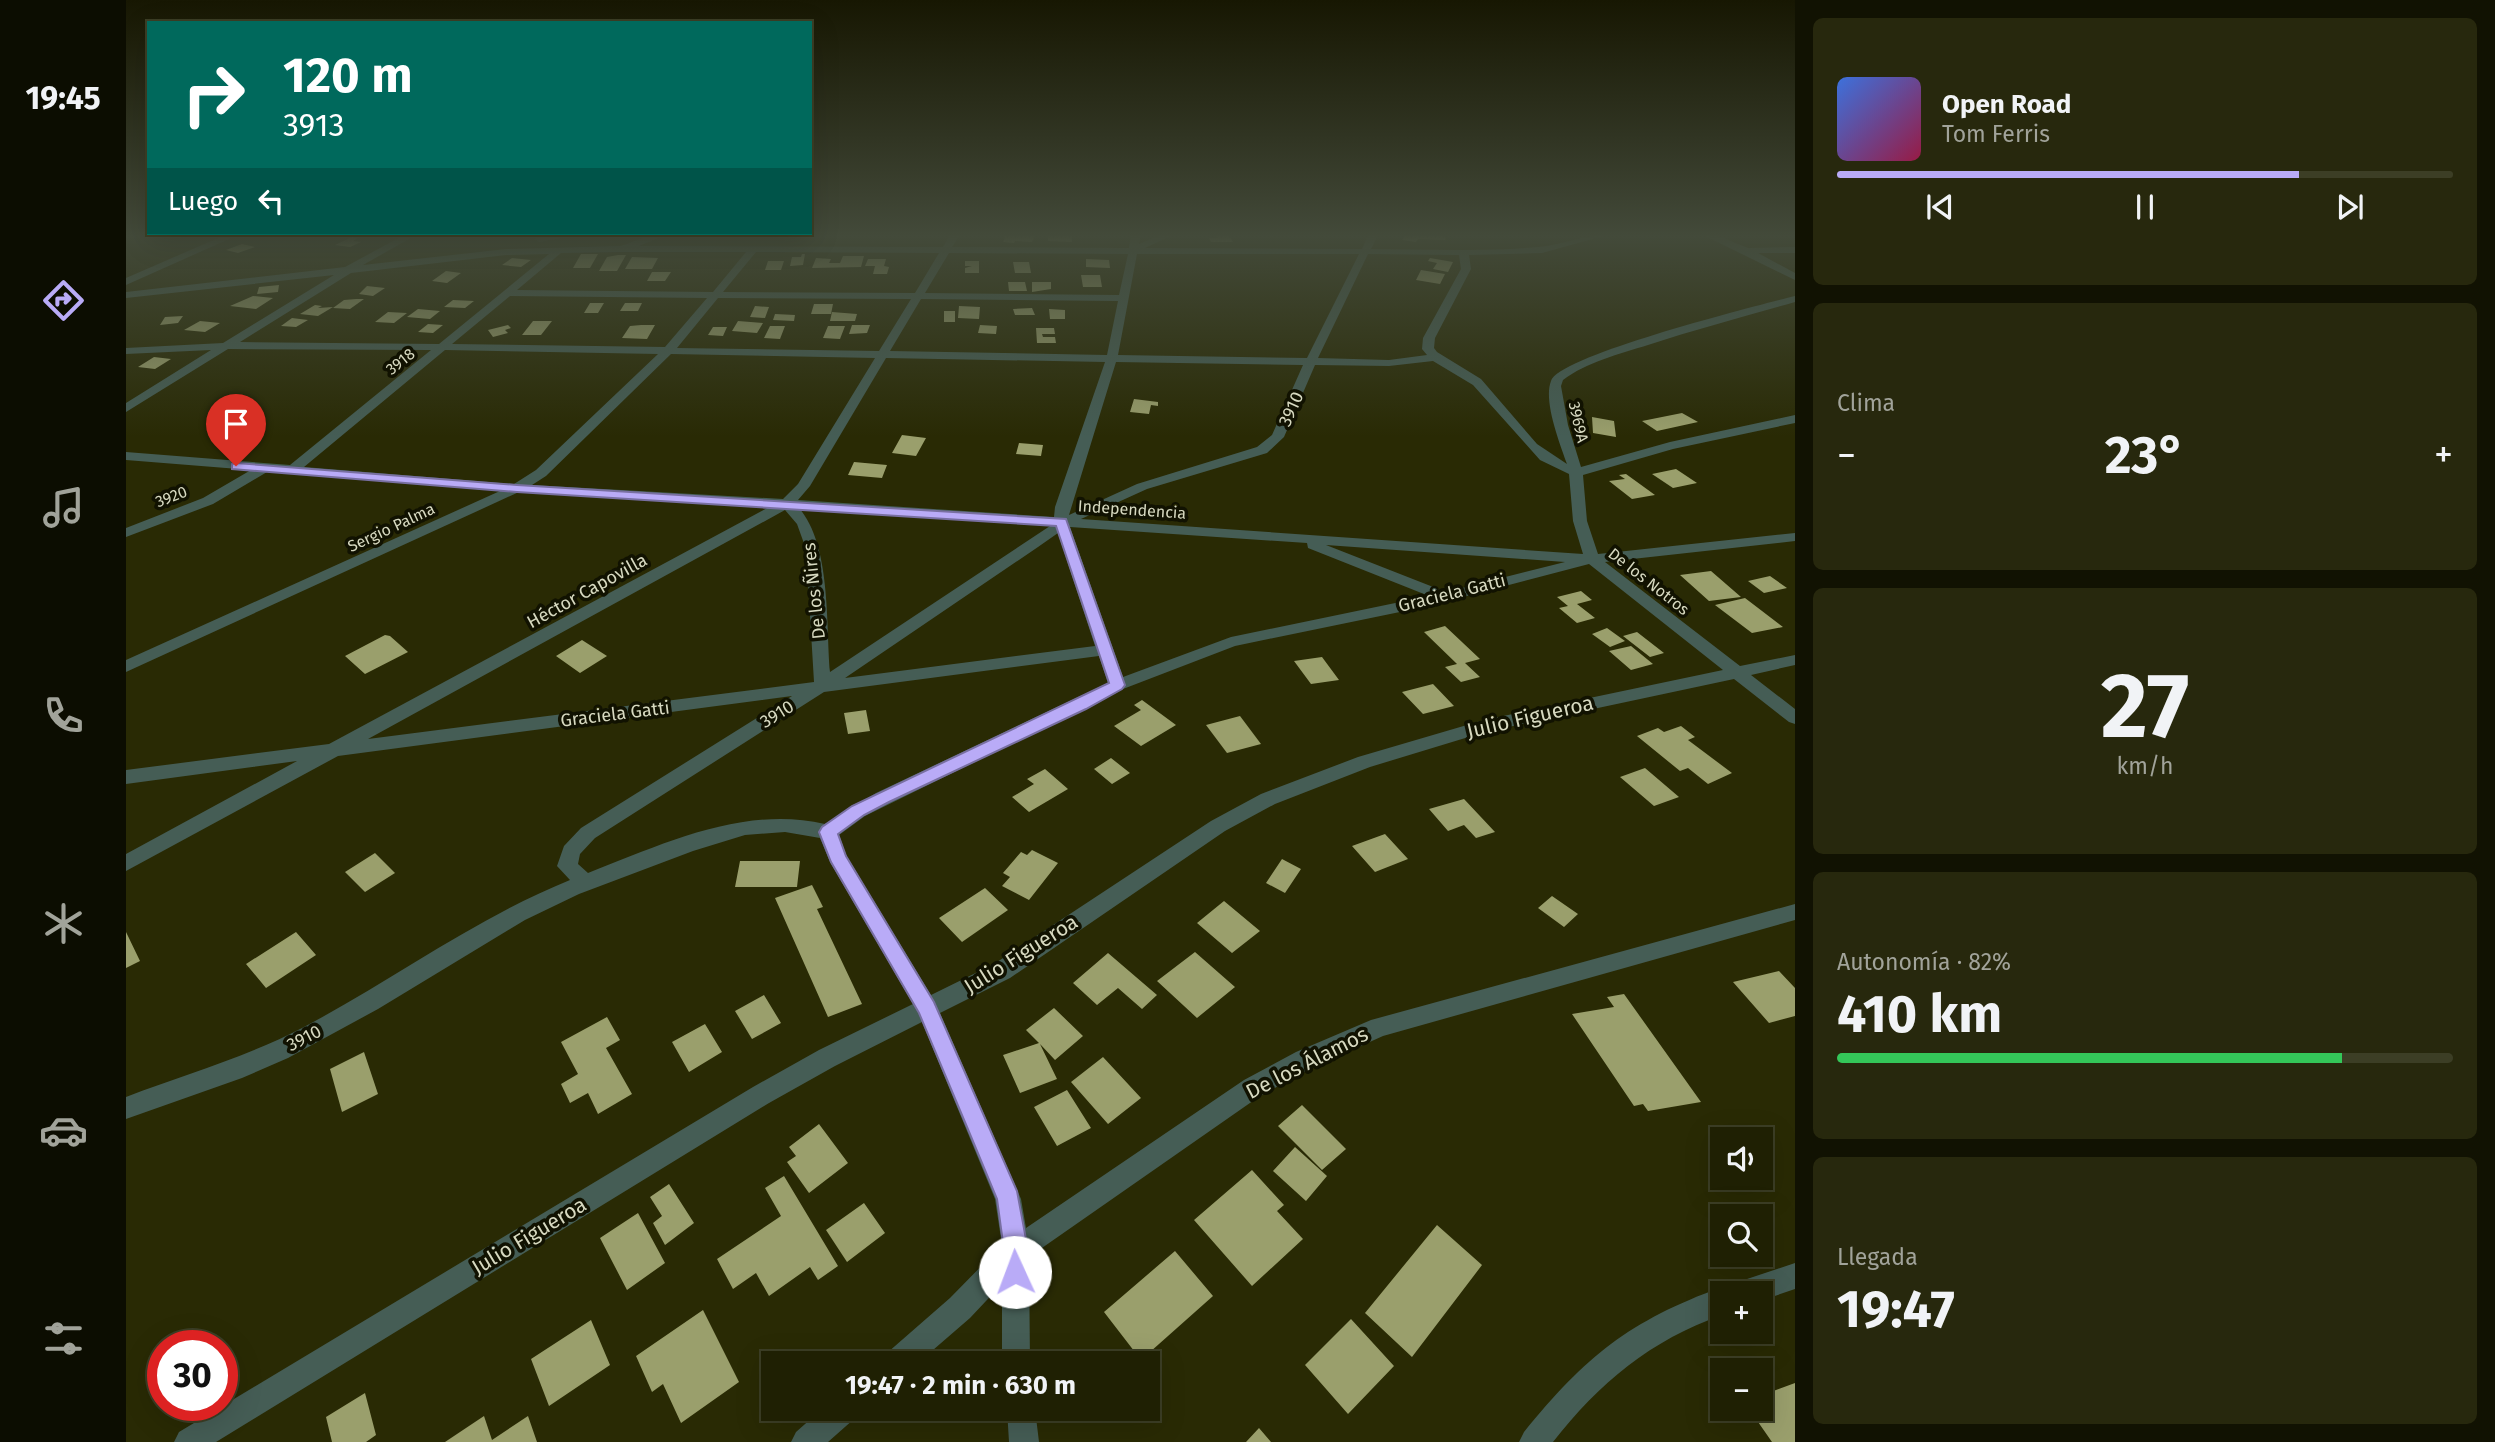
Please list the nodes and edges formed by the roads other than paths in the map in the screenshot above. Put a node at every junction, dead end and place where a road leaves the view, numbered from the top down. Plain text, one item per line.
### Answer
1 (297, 302) edge
2 (495, 302) edge
3 (710, 302) edge
4 (914, 302) edge
5 (1122, 302) edge
6 (1340, 302) edge
7 (1448, 302) edge
8 (1791, 302) edge
9 (231, 344) junction
10 (443, 346) junction
11 (668, 350) junction
12 (126, 351) edge
13 (884, 354) junction
14 (1112, 358) junction
15 (1434, 358) junction
16 (1311, 361) junction
17 (126, 408) edge
18 (1795, 419) edge
19 (126, 456) edge
20 (264, 468) junction
21 (291, 471) junction
22 (1576, 472) junction
23 (517, 488) junction
24 (787, 503) junction
25 (1061, 522) junction
26 (126, 533) edge
27 (1795, 537) edge
28 (1297, 538) junction
29 (1592, 559) junction
30 (1445, 597) junction
31 (1105, 650) junction
32 (1795, 660) edge
33 (126, 667) edge
34 (1738, 672) junction
35 (823, 685) junction
36 (1117, 685) junction
37 (1795, 718) edge
38 (335, 749) junction
39 (126, 776) edge
40 (828, 832) junction
41 (126, 863) edge
42 (585, 882) junction
43 (1795, 912) edge
44 (927, 1008) junction
45 (172, 1090) junction
46 (126, 1096) edge
47 (126, 1108) edge
48 (1016, 1250) junction
49 (1795, 1276) edge
50 (1773, 1283) edge
51 (1710, 1305) edge
52 (911, 1351) edge
53 (1015, 1351) edge
54 (830, 1421) edge
55 (1022, 1421) edge
56 (189, 1442) edge
57 (806, 1442) edge
58 (1024, 1442) edge
59 (1534, 1442) edge

1 - 9 street
2 - 10 street, 3918
3 - 11 street, Sergio Palma
4 - 13 street, Héctor Capovilla
5 - 14 street
6 - 16 street, 3910
7 - 15 street
8 - 22 street, 3969A
9 - 10 street
9 - 12 street
9 - 17 street
10 - 11 street
10 - 21 street, 3918
11 - 13 street
11 - 23 street, Sergio Palma
13 - 14 street
13 - 24 street, Héctor Capovilla
14 - 16 street
14 - 25 street
15 - 16 street
15 - 22 street
16 - 25 street, 3910
18 - 22 street
19 - 20 street, Independencia
20 - 21 street, Independencia
20 - 26 street, 3920
21 - 23 street, Independencia
22 - 29 street, De los Notros
23 - 24 street, Independencia
23 - 33 street, Sergio Palma
24 - 25 street, Independencia
24 - 35 street, De los Ñires
24 - 38 street, Héctor Capovilla
25 - 28 street, Independencia
25 - 31 street
25 - 35 street, 3910
27 - 29 street, Graciela Gatti
28 - 29 street, Independencia
28 - 30 street
29 - 30 street, Graciela Gatti
29 - 34 street, De los Notros
30 - 36 street, Graciela Gatti
31 - 35 street, Graciela Gatti
31 - 36 street
32 - 34 street, Julio Figueroa
34 - 37 street, De los Notros
34 - 44 street, Julio Figueroa
35 - 38 street, Graciela Gatti
35 - 42 street, 3910
36 - 40 street, Graciela Gatti
38 - 39 street, Graciela Gatti
38 - 41 street, Héctor Capovilla
40 - 42 street
40 - 44 street
42 - 45 street, 3910
43 - 48 street, De los Álamos
44 - 48 street
44 - 56 street, Julio Figueroa
45 - 46 street
45 - 47 street, 3910
48 - 52 street, De los Álamos
48 - 53 street
49 - 50 street
51 - 59 street
54 - 57 street
55 - 58 street

